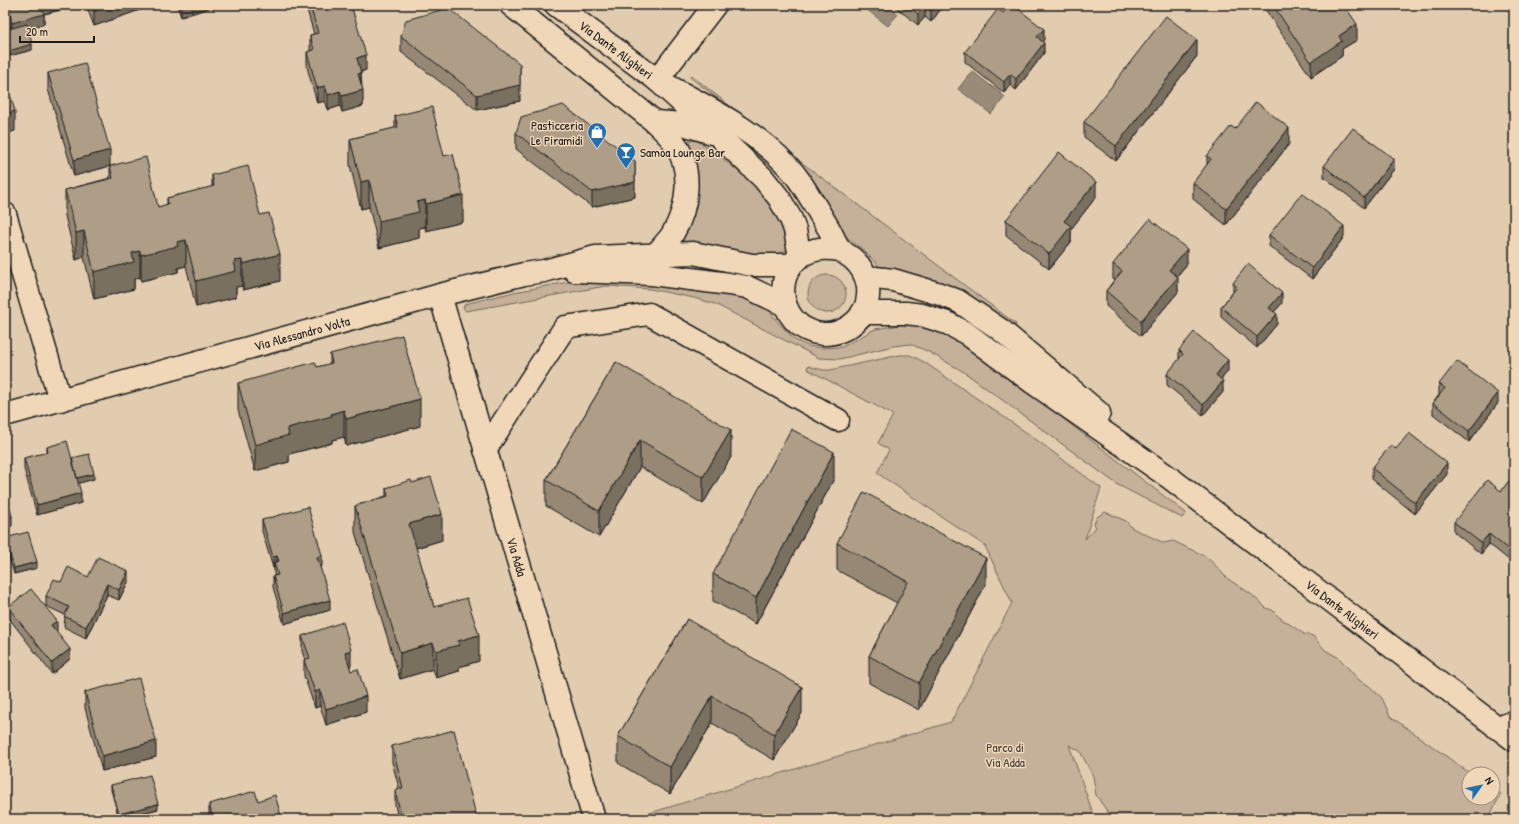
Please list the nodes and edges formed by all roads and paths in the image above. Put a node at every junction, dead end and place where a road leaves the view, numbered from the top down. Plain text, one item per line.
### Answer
1 (510, 5) edge
2 (556, 5) edge
3 (715, 5) edge
4 (657, 80) junction
5 (655, 122) junction
6 (719, 136) junction
7 (5, 214) edge
8 (841, 250) junction
9 (656, 254) junction
10 (795, 261) junction
11 (544, 271) junction
12 (866, 277) junction
13 (440, 295) junction
14 (785, 305) junction
15 (862, 313) junction
16 (60, 400) junction
17 (5, 415) edge
18 (838, 420) dead end
19 (485, 450) junction
20 (1170, 478) junction
21 (1508, 730) edge
22 (594, 819) edge

1 - 5 main road
2 - 4 main road, Via Dante Alighieri
3 - 4 main road
4 - 6 main road
4 - 8 main road
5 - 6 main road
5 - 9 main road
6 - 10 main road
7 - 16 main road
8 - 10 main road
8 - 12 main road
9 - 10 main road
9 - 11 main road
10 - 14 main road
11 - 13 main road, Via Alessandro Volta
11 - 14 main road
12 - 15 main road
12 - 20 main road
13 - 16 main road, Via Alessandro Volta
13 - 19 main road, Via Adda
14 - 15 main road
15 - 20 main road
16 - 17 main road, Via Alessandro Volta
18 - 19 main road
19 - 22 main road, Via Adda
20 - 21 main road, Via Dante Alighieri

